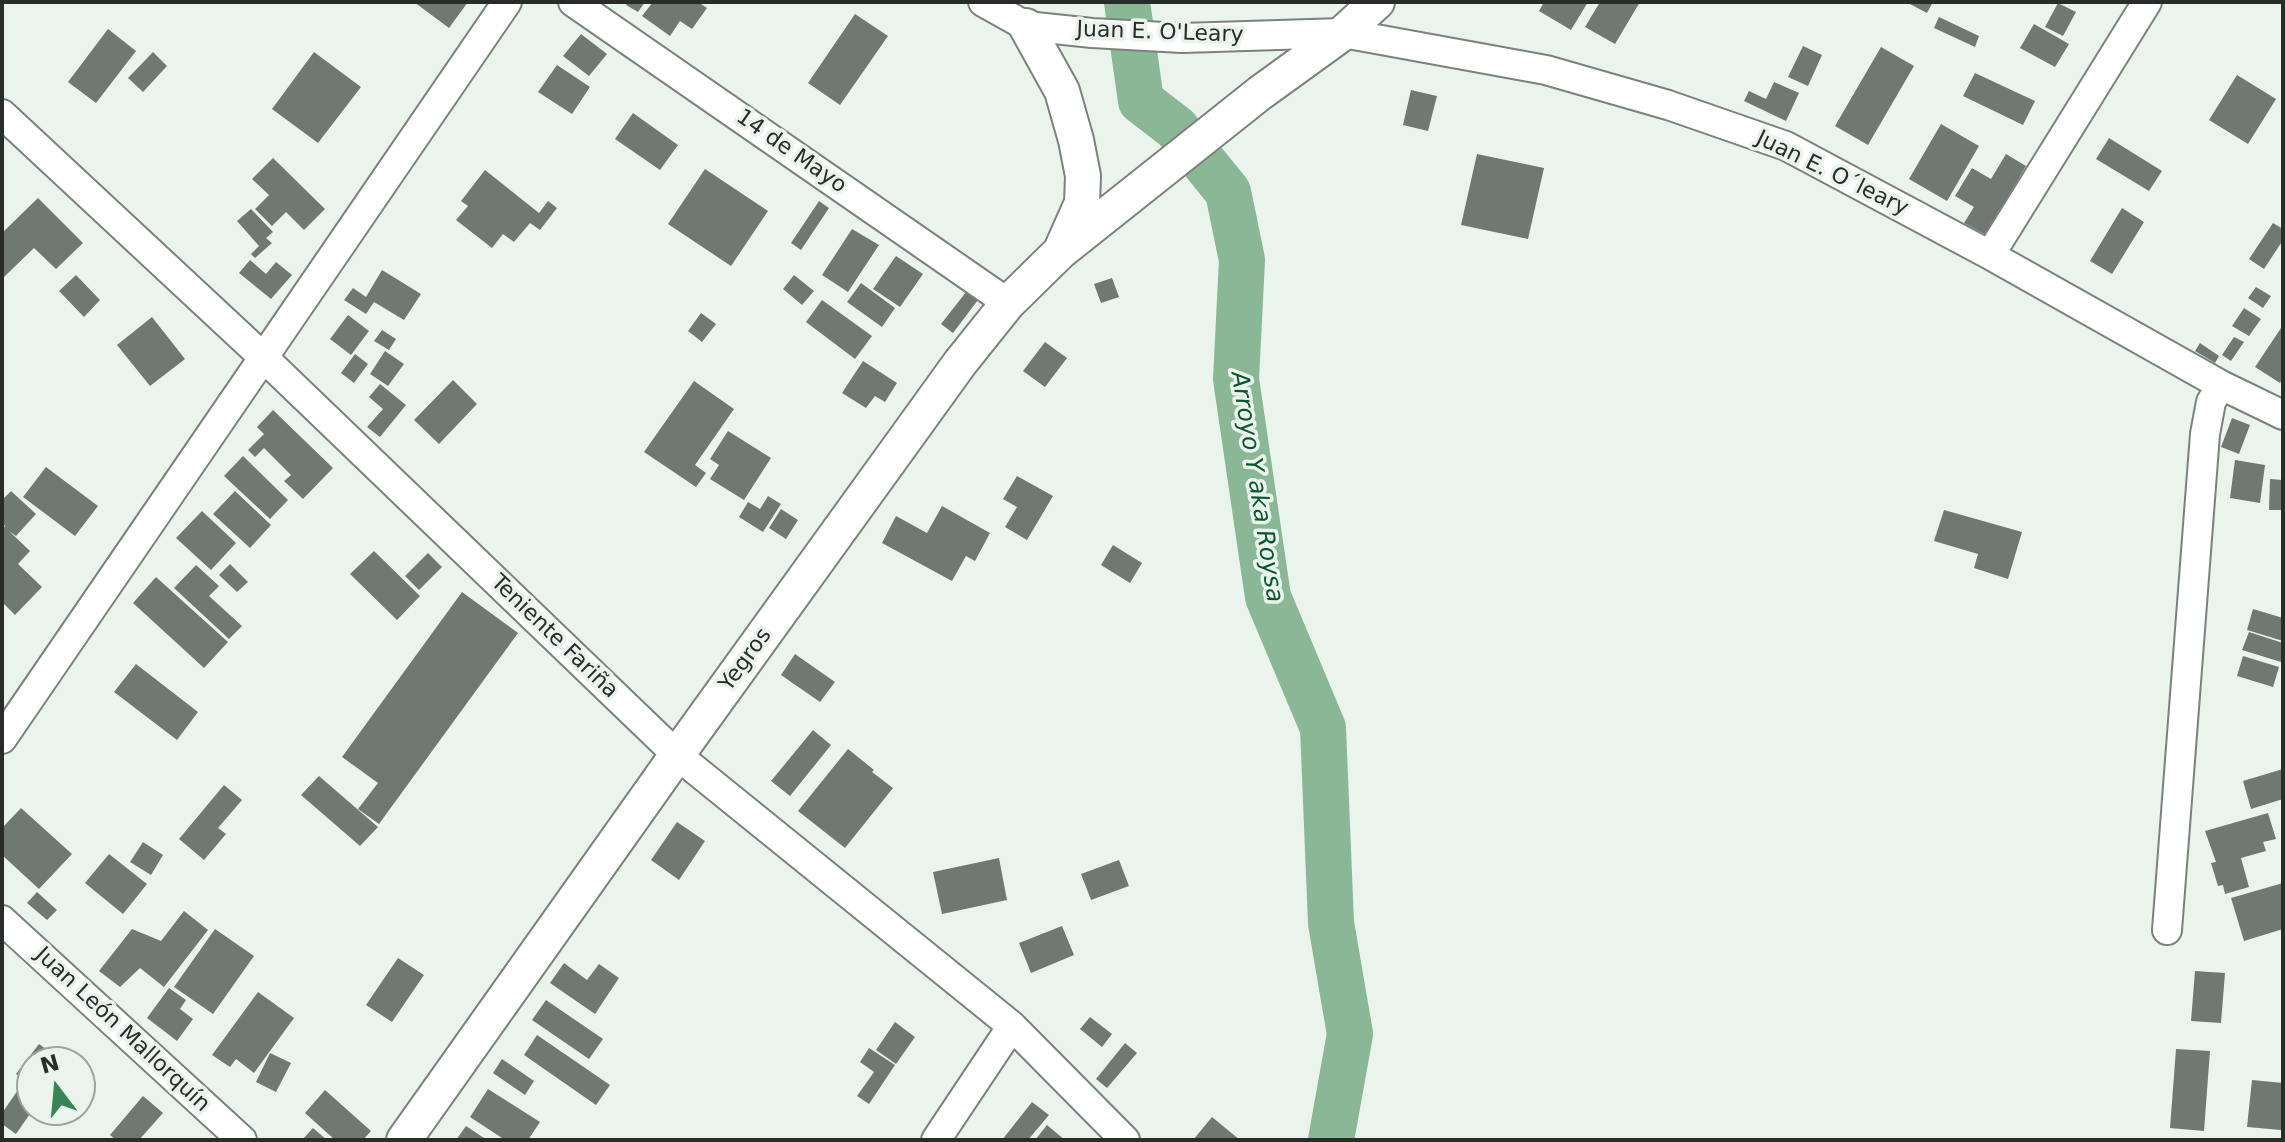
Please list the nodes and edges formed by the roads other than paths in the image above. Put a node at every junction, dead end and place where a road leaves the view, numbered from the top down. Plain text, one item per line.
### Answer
1 (507, 2) edge
2 (573, 2) edge
3 (983, 2) edge
4 (1377, 2) edge
5 (2147, 2) edge
6 (1026, 26) junction
7 (1343, 33) junction
8 (2, 114) edge
9 (1060, 252) junction
10 (1990, 255) junction
11 (1008, 303) junction
12 (263, 357) junction
13 (2221, 385) junction
14 (2280, 406) edge
15 (2, 739) edge
16 (677, 755) junction
17 (2, 920) edge
18 (2167, 930) dead end
19 (1012, 1026) junction
20 (242, 1140) edge
21 (404, 1140) edge
22 (936, 1140) edge
23 (1125, 1140) edge

1 - 12 street
2 - 11 street, 14 de Mayo
3 - 6 street, Juan E. O'Leary
4 - 7 main road, Yegros
5 - 10 street
6 - 7 street, Juan E. O'Leary
6 - 9 main road
7 - 9 main road, Yegros
7 - 10 street, Juan E. O´leary
8 - 12 street, Teniente Fariña
9 - 11 main road, Yegros
10 - 13 street, Juan E. O´leary
11 - 16 main road, Yegros
12 - 15 street
12 - 16 street, Teniente Fariña
13 - 14 street, Juan E. O´leary
13 - 18 street
16 - 19 street, Teniente Fariña
16 - 21 main road, Yegros
17 - 20 street, Juan León Mallorquín
19 - 22 street
19 - 23 street, Teniente Fariña

